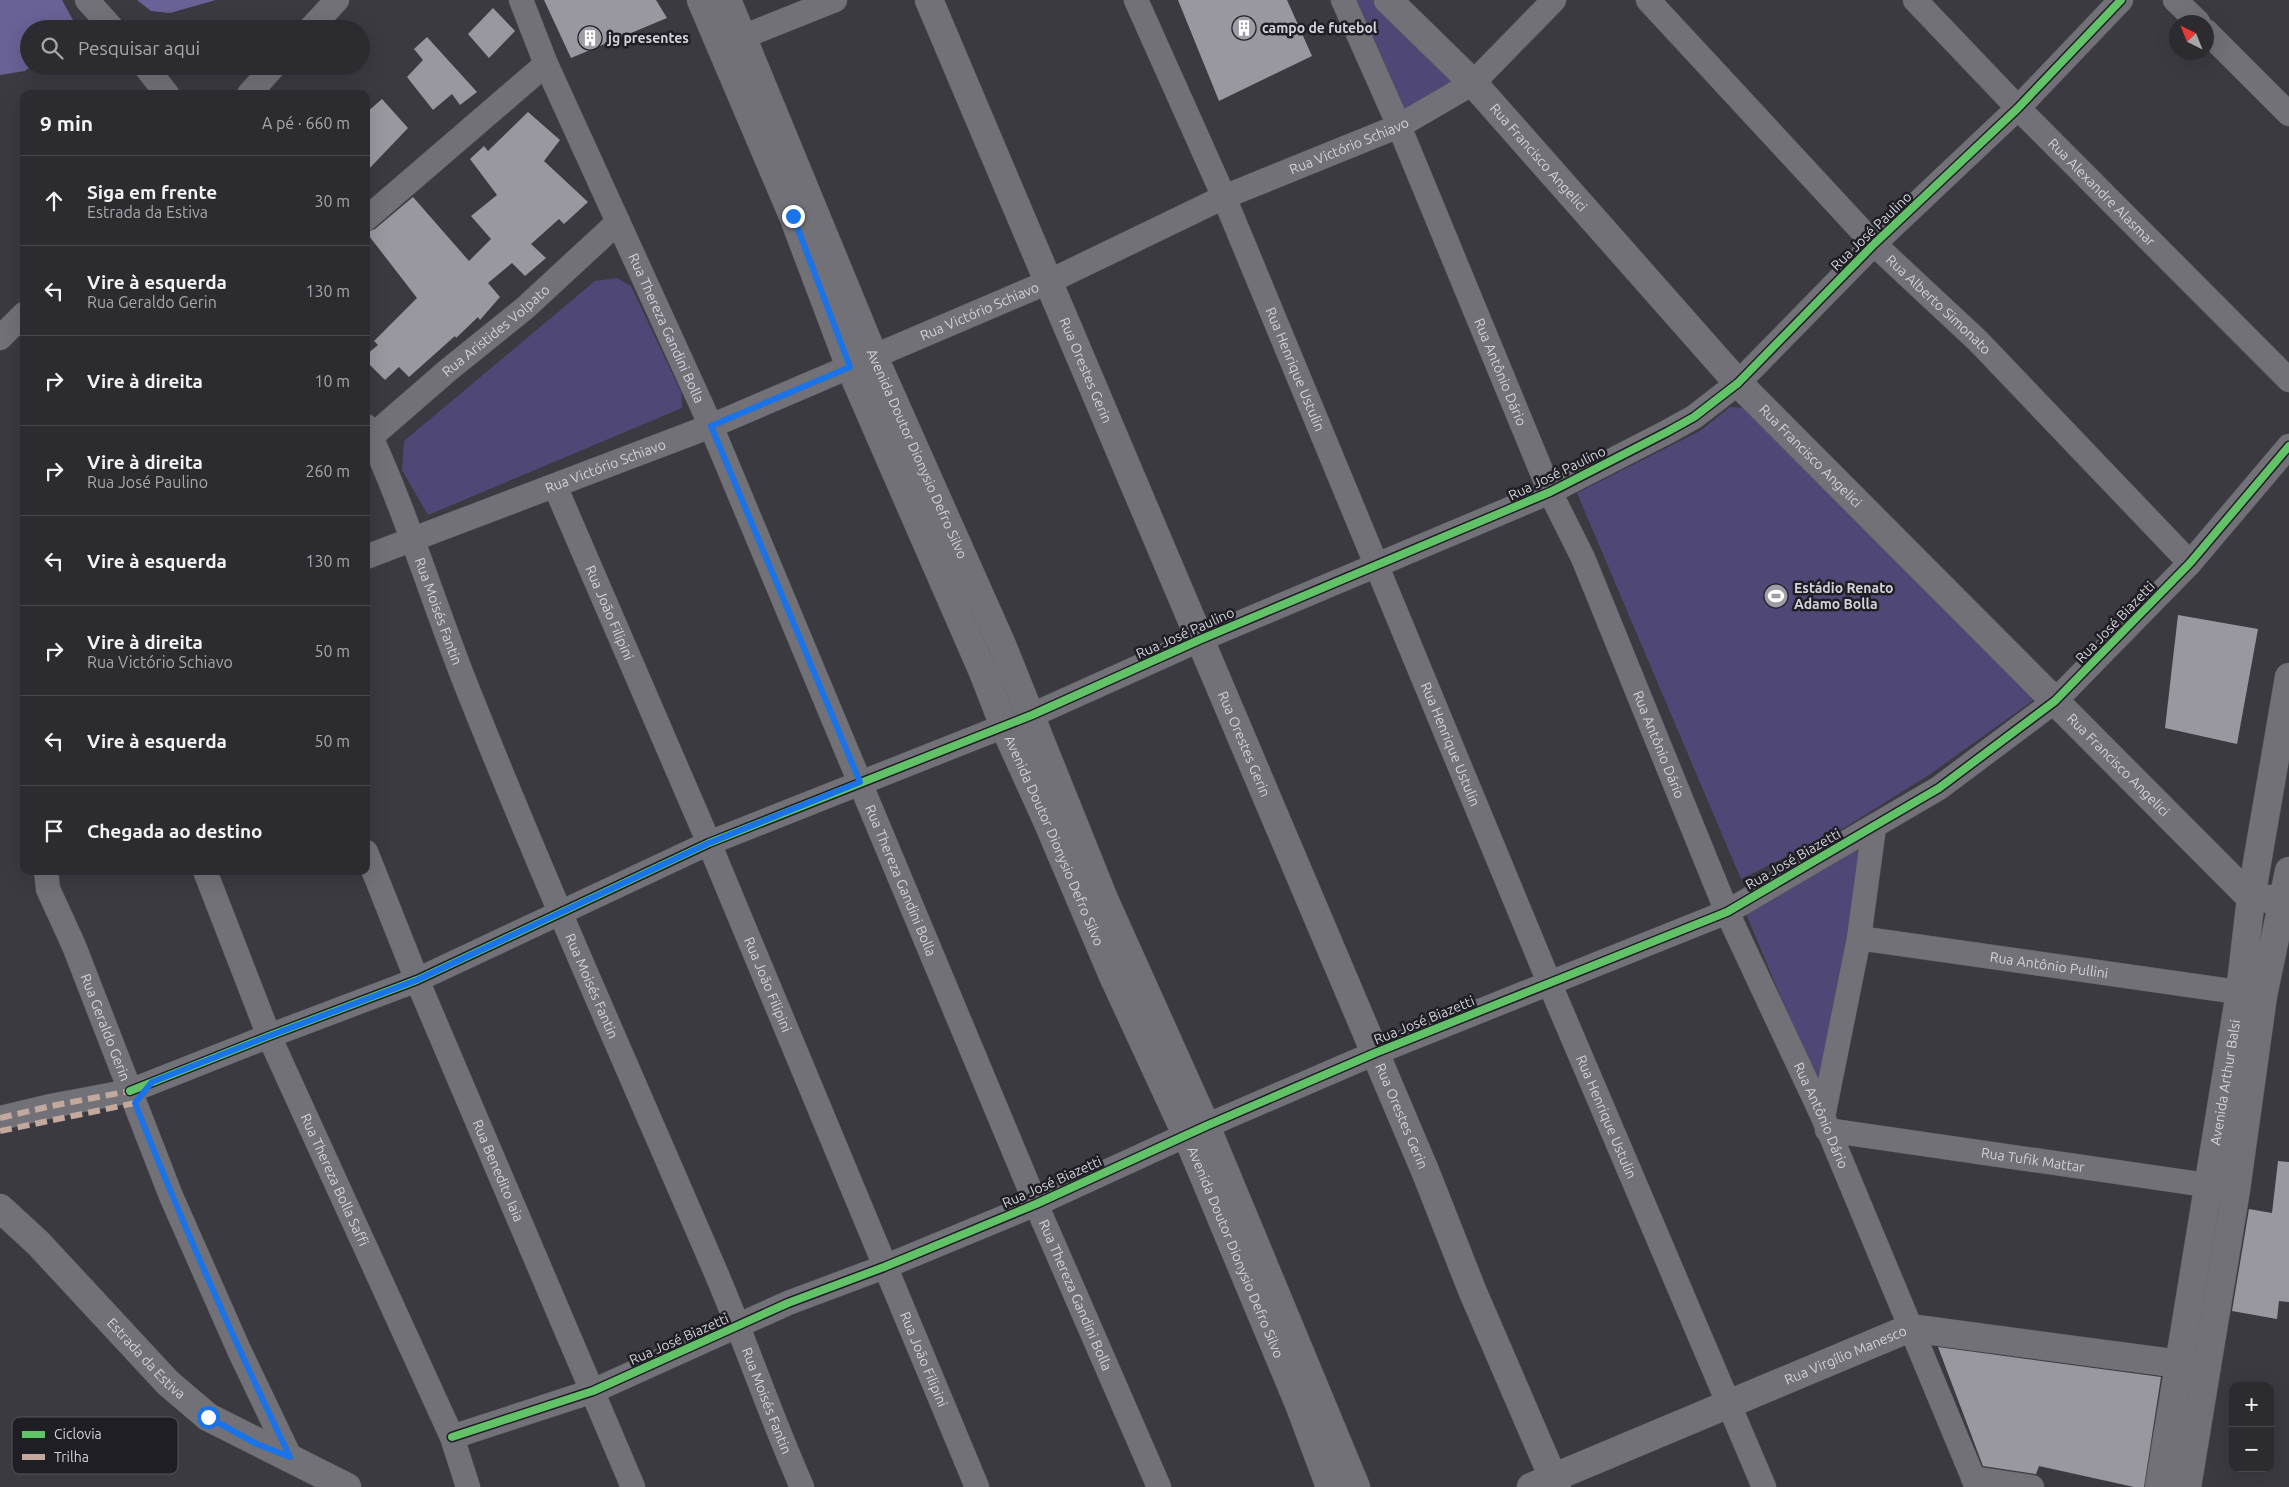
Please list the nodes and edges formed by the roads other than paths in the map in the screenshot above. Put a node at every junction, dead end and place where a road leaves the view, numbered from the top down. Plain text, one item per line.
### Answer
1 (86, 0) edge
2 (337, 0) edge
3 (521, 0) edge
4 (701, 0) edge
5 (727, 0) edge
6 (834, 0) edge
7 (929, 0) edge
8 (1136, 0) edge
9 (1343, 0) edge
10 (1388, 0) edge
11 (1554, 0) edge
12 (1648, 0) edge
13 (1915, 0) edge
14 (2121, 0) edge
15 (2175, 0) edge
16 (2191, 15) edge
17 (104, 20) edge
18 (318, 20) edge
19 (2214, 39) edge
20 (732, 40) junction
21 (546, 64) junction
22 (152, 75) edge
23 (266, 75) edge
24 (1473, 83) junction
25 (164, 90) edge
26 (252, 90) edge
27 (2018, 108) junction
28 (2289, 114) edge
29 (1400, 126) junction
30 (1224, 197) junction
31 (370, 216) edge
32 (618, 222) junction
33 (1874, 244) junction
34 (1048, 282) junction
35 (20, 318) edge
36 (0, 338) edge
37 (862, 362) junction
38 (2289, 380) edge
39 (1738, 382) junction
40 (711, 426) junction
41 (370, 430) edge
42 (370, 433) edge
43 (2289, 446) edge
44 (555, 486) junction
45 (1550, 492) junction
46 (412, 538) junction
47 (370, 555) edge
48 (2190, 563) junction
49 (1378, 566) junction
50 (1199, 640) junction
51 (2289, 676) edge
52 (2055, 701) junction
53 (1032, 715) junction
54 (1004, 726) junction
55 (2283, 753) edge
56 (860, 782) junction
57 (1874, 827) junction
58 (709, 843) junction
59 (370, 862) edge
60 (2289, 871) edge
61 (46, 875) edge
62 (207, 875) edge
63 (2251, 898) junction
64 (2287, 900) edge
65 (1727, 912) junction
66 (560, 913) junction
67 (1860, 938) junction
68 (417, 980) junction
69 (1549, 982) junction
70 (2252, 994) junction
71 (269, 1036) junction
72 (1375, 1053) junction
73 (133, 1097) junction
74 (0, 1118) edge
75 (1825, 1124) junction
76 (0, 1131) edge
77 (1197, 1131) junction
78 (2209, 1184) junction
79 (2236, 1190) junction
80 (1036, 1204) junction
81 (0, 1208) edge
82 (884, 1267) junction
83 (739, 1326) junction
84 (1910, 1328) junction
85 (2180, 1364) junction
86 (2207, 1367) junction
87 (593, 1391) junction
88 (1730, 1404) junction
89 (452, 1437) junction
90 (290, 1457) junction
91 (1975, 1482) edge
92 (1547, 1484) edge
93 (346, 1487) edge
94 (468, 1487) edge
95 (633, 1487) edge
96 (802, 1487) edge
97 (977, 1487) edge
98 (1159, 1487) edge
99 (1330, 1487) edge
100 (1356, 1487) edge
101 (1764, 1487) edge
102 (2032, 1487) edge
103 (2159, 1487) edge
104 (2187, 1487) edge

1 - 17 street
2 - 18 street
3 - 21 street, Rua Thereza Gandini Bolla
4 - 20 street, Avenida Doutor Dionysio Defro Silvo
5 - 20 street, Avenida Doutor Dionysio Defro Silvo
6 - 20 street
7 - 34 street, Rua Orestes Gerin
8 - 30 street, Rua Henrique Ustulin
9 - 29 street, Rua Antônio Dário
10 - 24 street, Rua Francisco Angelici
11 - 24 street, Rua Victório Schiavo
12 - 33 street, Rua Alberto Simonato
13 - 27 street, Rua Alexandre Alasmar
14 - 27 street, Rua José Paulino
15 - 16 street
19 - 28 street
20 - 37 street, Avenida Doutor Dionysio Defro Silvo
21 - 31 street
21 - 32 street, Rua Thereza Gandini Bolla
22 - 25 street
23 - 26 street
24 - 29 street, Rua Victório Schiavo
24 - 39 street, Rua Francisco Angelici
27 - 33 street, Rua José Paulino
27 - 38 street, Rua Alexandre Alasmar
29 - 30 street, Rua Victório Schiavo
29 - 45 street, Rua Antônio Dário
30 - 34 street, Rua Victório Schiavo
30 - 49 street, Rua Henrique Ustulin
32 - 40 street, Rua Thereza Gandini Bolla
32 - 41 street, Rua Aristides Volpato
33 - 39 street, Rua José Paulino
33 - 48 street, Rua Alberto Simonato
34 - 37 street, Rua Victório Schiavo
34 - 50 street, Rua Orestes Gerin
35 - 36 street
37 - 40 street, Rua Victório Schiavo
37 - 53 street, Avenida Doutor Dionysio Defro Silvo
37 - 54 street, Avenida Doutor Dionysio Defro Silvo
39 - 45 street, Rua José Paulino
39 - 52 street, Rua Francisco Angelici
40 - 44 street, Rua Victório Schiavo
40 - 56 street, Rua Thereza Gandini Bolla
42 - 46 street, Rua Moisés Fantin
43 - 48 street, Rua José Biazetti
44 - 46 street, Rua Victório Schiavo
44 - 58 street, Rua João Filipini
45 - 49 street, Rua José Paulino
45 - 65 street, Rua Antônio Dário
46 - 47 street, Rua Victório Schiavo
46 - 66 street, Rua Moisés Fantin
48 - 52 street, Rua José Biazetti
49 - 50 street, Rua José Paulino
49 - 69 street, Rua Henrique Ustulin
50 - 53 street, Rua José Paulino
50 - 72 street, Rua Orestes Gerin
51 - 55 street, Avenida Arthur Balsi
52 - 57 street, Rua José Biazetti
52 - 63 street, Rua Francisco Angelici
53 - 54 street, Rua José Paulino
53 - 77 street, Avenida Doutor Dionysio Defro Silvo
54 - 56 street, Rua José Paulino
54 - 77 street, Avenida Doutor Dionysio Defro Silvo
55 - 63 street, Avenida Arthur Balsi
56 - 58 street, Rua José Paulino
56 - 80 street, Rua Thereza Gandini Bolla
57 - 65 street, Rua José Biazetti
57 - 67 street
58 - 66 street, Rua José Paulino
58 - 82 street, Rua João Filipini
59 - 68 street, Rua Benedito Iaia
60 - 64 street, Avenida Arthur Balsi
61 - 73 street, Rua Geraldo Gerin
62 - 71 street, Rua Thereza Bolla Saffi
63 - 64 street
63 - 70 street, Avenida Arthur Balsi
64 - 70 street, Avenida Arthur Balsi
65 - 69 street, Rua José Biazetti
65 - 75 street, Rua Antônio Dário
66 - 68 street, Rua José Paulino
66 - 83 street, Rua Moisés Fantin
67 - 70 street, Rua Antônio Pullini
67 - 75 street
68 - 71 street, Rua José Paulino
68 - 87 street, Rua Benedito Iaia
69 - 72 street, Rua José Biazetti
69 - 88 street, Rua Henrique Ustulin
70 - 78 street, Avenida Arthur Balsi
70 - 79 street, Avenida Arthur Balsi
71 - 73 street, Rua José Paulino
71 - 89 street, Rua Thereza Bolla Saffi
72 - 77 street, Rua José Biazetti
72 - 92 street, Rua Orestes Gerin
73 - 74 street
73 - 76 street
73 - 90 street, Rua Geraldo Gerin
75 - 78 street, Rua Tufik Mattar
75 - 84 street, Rua Antônio Dário
77 - 80 street, Rua José Biazetti
77 - 99 street, Avenida Doutor Dionysio Defro Silvo
77 - 100 street, Avenida Doutor Dionysio Defro Silvo
78 - 79 street, Rua Tufik Mattar
78 - 85 street, Avenida Arthur Balsi
79 - 86 street, Avenida Arthur Balsi
80 - 82 street, Rua José Biazetti
80 - 98 street, Rua Thereza Gandini Bolla
81 - 90 street, Estrada da Estiva
82 - 83 street, Rua José Biazetti
82 - 97 street, Rua João Filipini
83 - 87 street, Rua José Biazetti
83 - 96 street, Rua Moisés Fantin
84 - 85 street, Rua Virgílio Manesco
84 - 88 street, Rua Virgílio Manesco
84 - 91 street, Rua Antônio Dário
85 - 86 street
85 - 103 street, Avenida Arthur Balsi
86 - 104 street, Avenida Arthur Balsi
87 - 89 street, Rua José Biazetti
87 - 95 street, Rua Benedito Iaia
88 - 92 street, Rua Virgílio Manesco
88 - 101 street, Rua Henrique Ustulin
89 - 94 street, Rua Thereza Bolla Saffi
90 - 93 street, Estrada da Estiva
91 - 102 street

